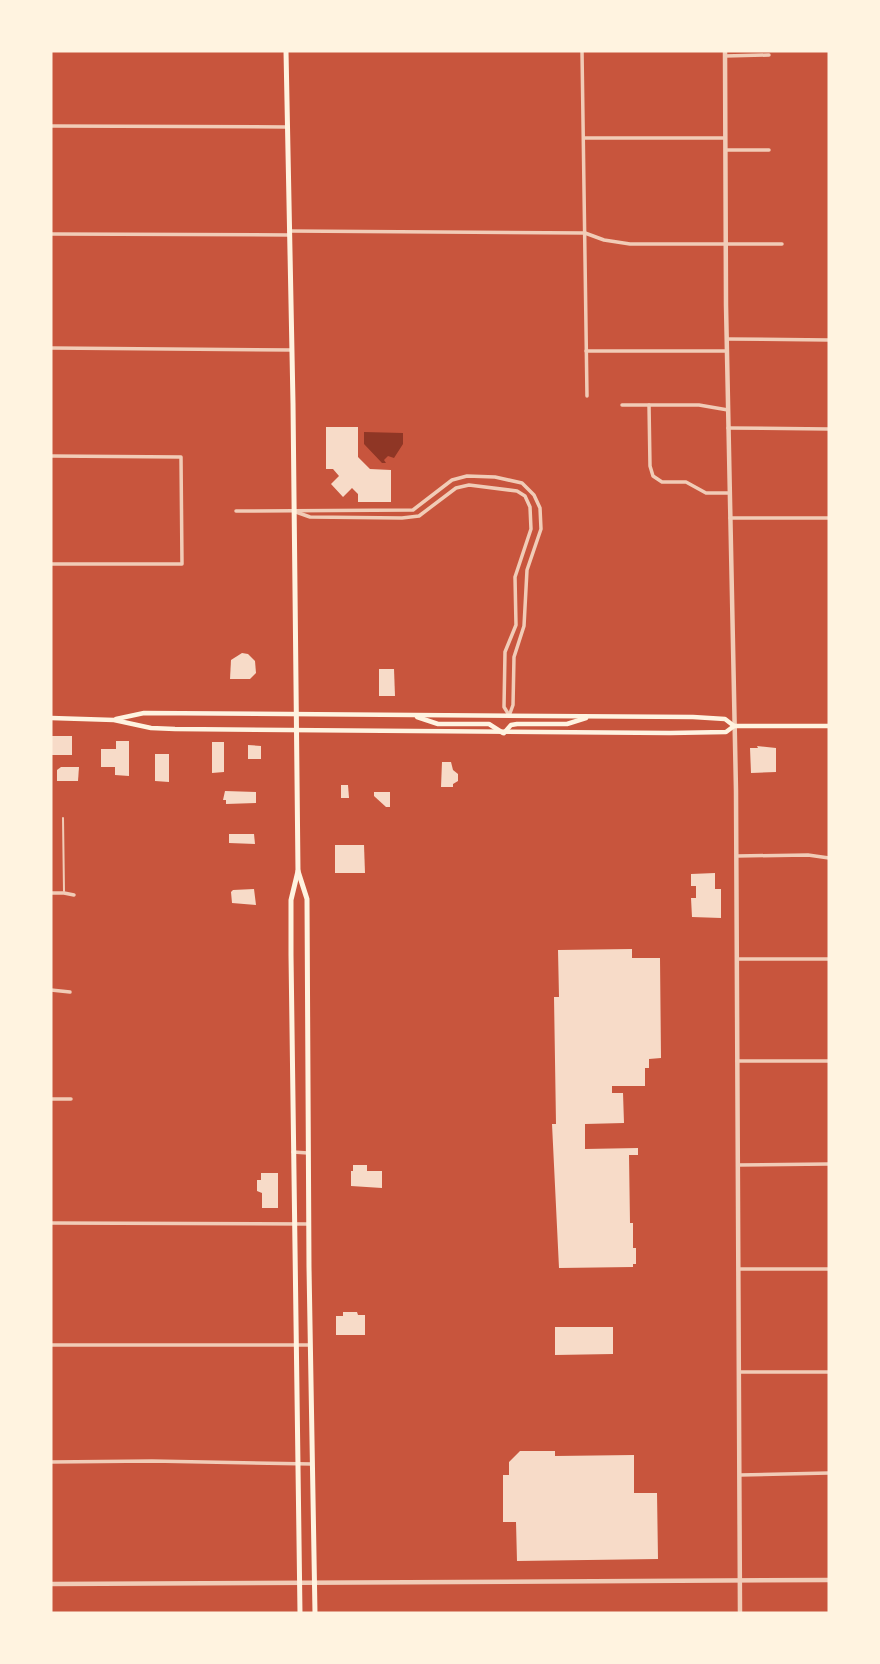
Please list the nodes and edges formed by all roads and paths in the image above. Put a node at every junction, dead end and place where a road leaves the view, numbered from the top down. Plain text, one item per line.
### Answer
1 (286, 51) edge
2 (582, 51) edge
3 (725, 53) edge
4 (769, 55) dead end
5 (51, 126) edge
6 (288, 127) junction
7 (584, 138) junction
8 (724, 138) junction
9 (724, 150) junction
10 (769, 150) dead end
11 (289, 233) junction
12 (585, 233) junction
13 (51, 234) edge
14 (782, 244) dead end
15 (725, 245) junction
16 (727, 339) junction
17 (829, 340) edge
18 (51, 348) edge
19 (292, 350) junction
20 (586, 351) junction
21 (727, 351) junction
22 (587, 396) dead end
23 (622, 405) dead end
24 (649, 405) junction
25 (728, 410) junction
26 (728, 428) junction
27 (829, 429) edge
28 (51, 456) edge
29 (730, 493) junction
30 (236, 511) dead end
31 (294, 511) junction
32 (730, 518) junction
33 (829, 518) edge
34 (51, 565) edge
35 (296, 715) junction
36 (413, 715) junction
37 (509, 716) junction
38 (590, 716) junction
39 (51, 718) edge
40 (114, 720) junction
41 (734, 726) junction
42 (829, 726) edge
43 (296, 730) junction
44 (504, 733) junction
45 (63, 818) dead end
46 (737, 856) junction
47 (829, 858) edge
48 (298, 871) junction
49 (64, 892) junction
50 (51, 893) edge
51 (74, 895) dead end
52 (737, 959) junction
53 (829, 959) edge
54 (51, 990) edge
55 (70, 992) dead end
56 (829, 1061) edge
57 (737, 1062) junction
58 (51, 1099) edge
59 (71, 1099) dead end
60 (293, 1152) junction
61 (308, 1153) junction
62 (829, 1164) edge
63 (738, 1165) junction
64 (51, 1223) edge
65 (294, 1224) junction
66 (309, 1224) junction
67 (739, 1269) junction
68 (829, 1269) edge
69 (51, 1345) edge
70 (310, 1345) junction
71 (295, 1346) junction
72 (829, 1371) edge
73 (740, 1372) junction
74 (51, 1462) edge
75 (297, 1463) junction
76 (312, 1464) junction
77 (829, 1473) edge
78 (740, 1475) junction
79 (829, 1580) edge
80 (740, 1581) junction
81 (315, 1583) junction
82 (51, 1584) edge
83 (300, 1584) junction
84 (300, 1613) edge
85 (316, 1613) edge
86 (740, 1613) edge

1 - 6 main road
2 - 7 street
3 - 4 street
3 - 8 street
5 - 6 street
6 - 11 main road
7 - 8 street
7 - 12 street
8 - 9 street
9 - 10 street
9 - 15 street
11 - 12 street
11 - 13 street
11 - 19 main road
12 - 15 street
12 - 20 street
14 - 15 street
15 - 16 street
16 - 17 street
16 - 21 street
18 - 19 street
19 - 31 main road
20 - 21 street
20 - 22 street
21 - 25 street
23 - 24 street
24 - 25 street
24 - 29 street
25 - 26 street
26 - 27 street
26 - 29 street
28 - 34 street
29 - 32 street
30 - 31 street
31 - 35 main road
31 - 37 street
31 - 37 street
32 - 33 street
32 - 41 street
35 - 36 main road
35 - 40 main road
35 - 43 main road
36 - 37 main road
36 - 44 main road
37 - 38 main road
38 - 41 main road
38 - 44 main road
39 - 40 main road
40 - 43 main road
41 - 42 main road
41 - 44 main road
41 - 46 street
43 - 44 main road
43 - 48 main road
45 - 49 lane
46 - 47 street
46 - 52 street
48 - 60 main road
48 - 61 main road
49 - 50 street
49 - 51 street
52 - 53 street
52 - 57 street
54 - 55 street
56 - 57 street
57 - 63 street
58 - 59 street
60 - 61 street
60 - 65 main road
61 - 66 main road
62 - 63 street
63 - 67 street
64 - 65 street
65 - 66 street
65 - 71 main road
66 - 70 main road
67 - 68 street
67 - 73 street
69 - 71 street
70 - 71 street
70 - 76 main road
71 - 75 main road
72 - 73 street
73 - 78 street
74 - 75 street
75 - 76 street
75 - 83 main road
76 - 81 main road
77 - 78 street
78 - 80 street
79 - 80 street
80 - 81 street
80 - 86 street
81 - 83 street
81 - 85 main road
82 - 83 street
83 - 84 main road

